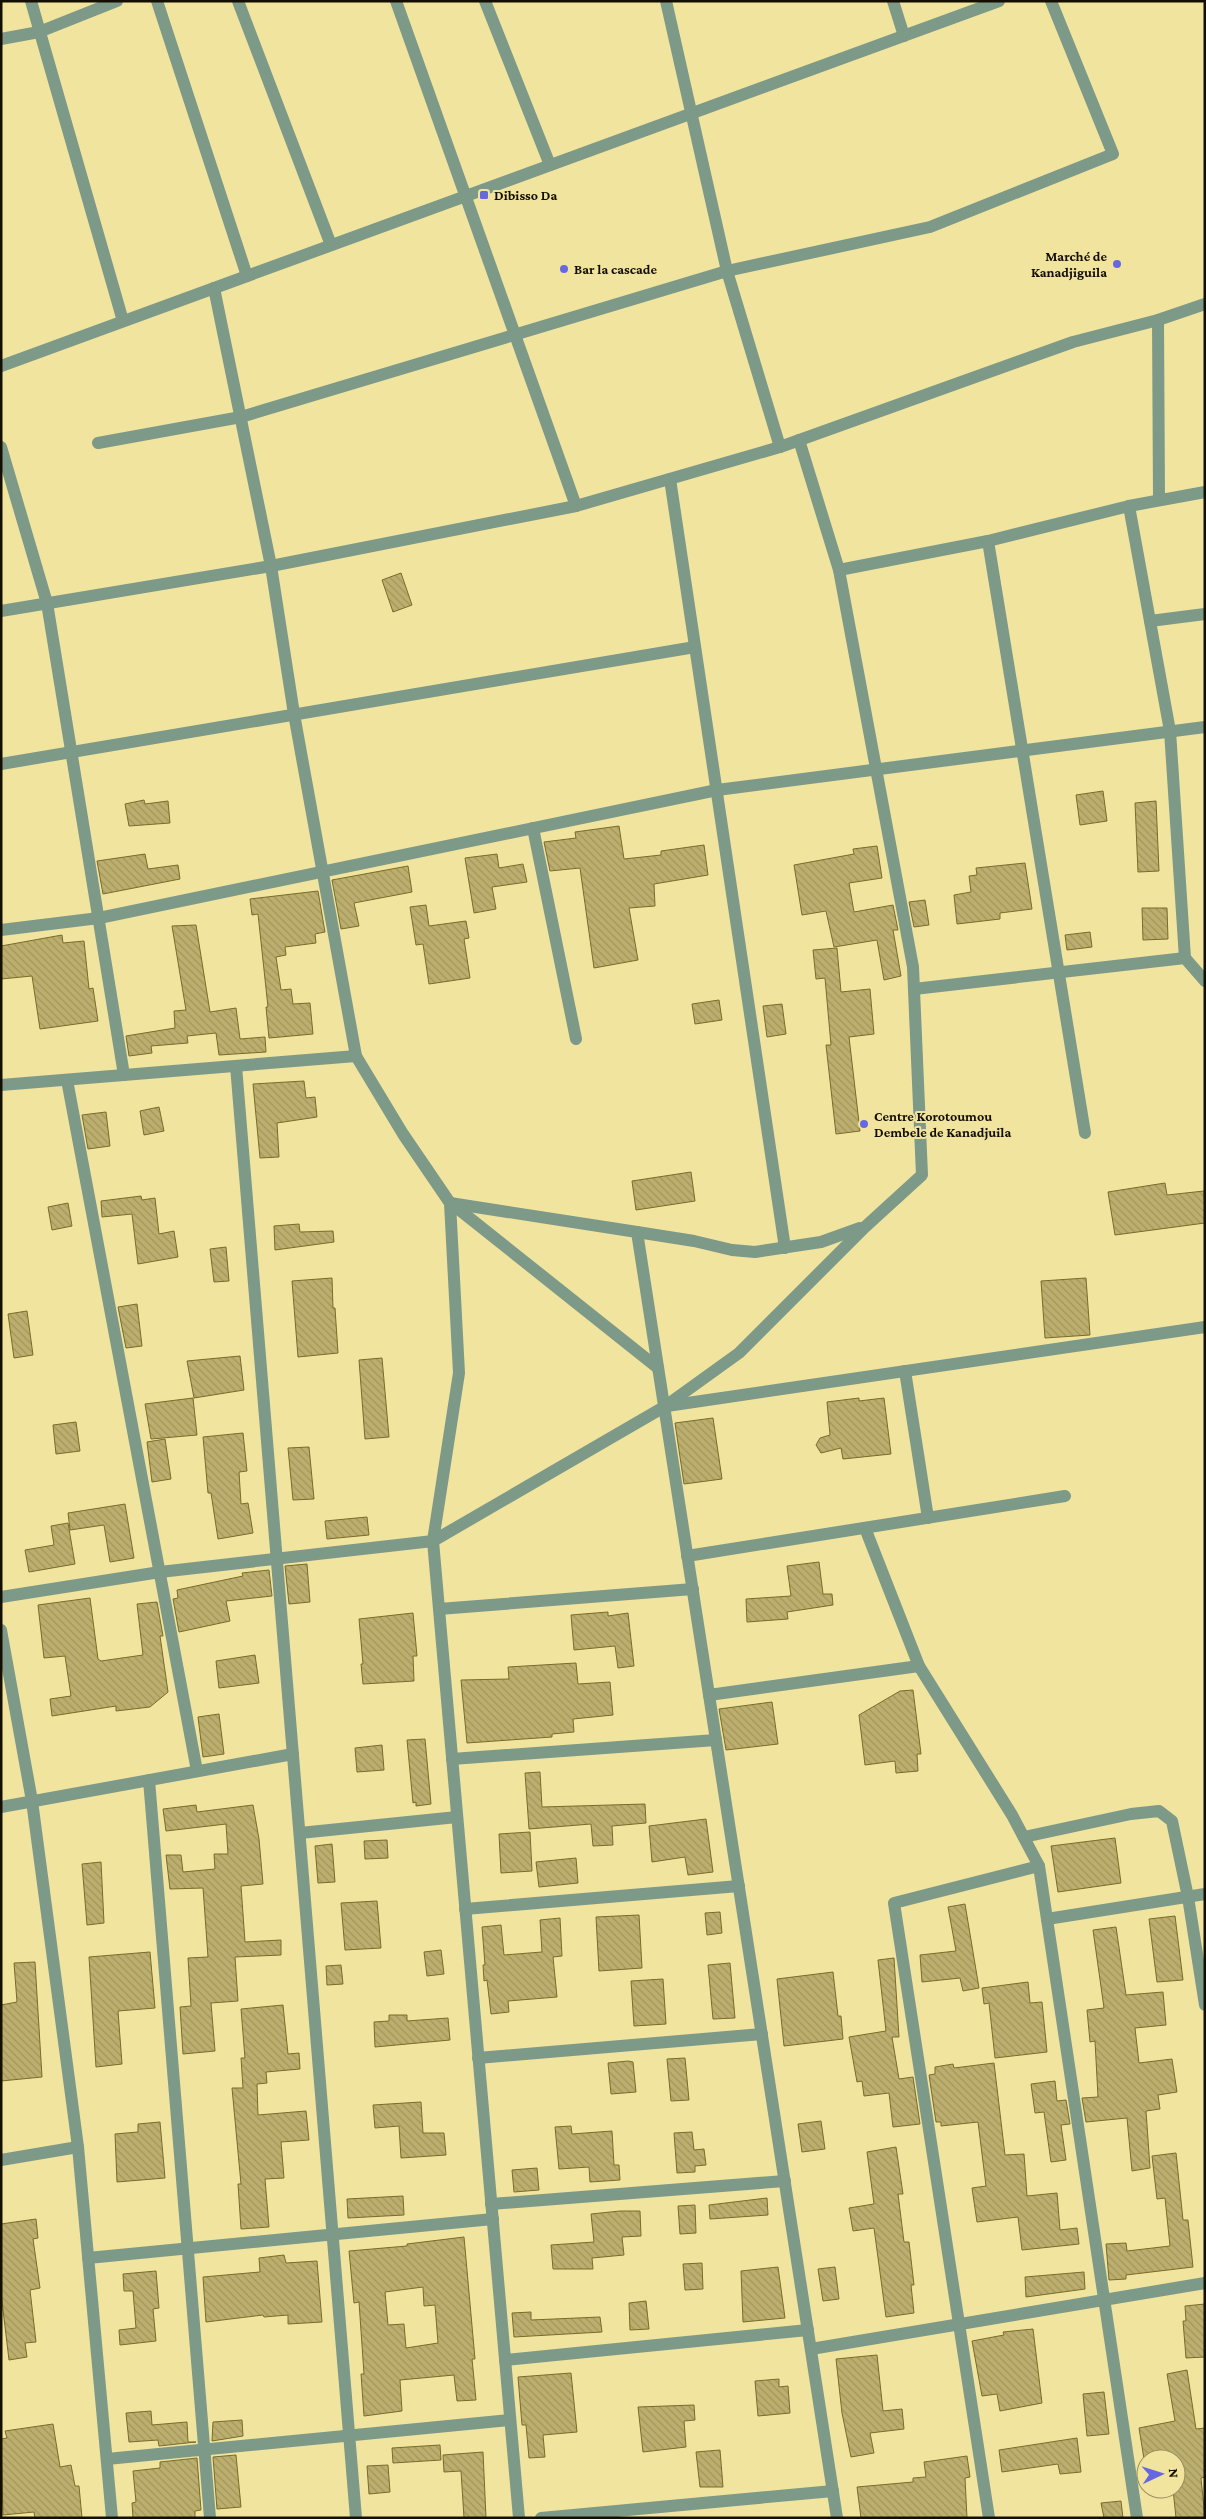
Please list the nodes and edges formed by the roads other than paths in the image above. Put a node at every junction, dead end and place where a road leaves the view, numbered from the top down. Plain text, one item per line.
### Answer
1 (31, 1) edge
2 (117, 1) edge
3 (156, 1) edge
4 (238, 1) edge
5 (396, 1) edge
6 (485, 1) edge
7 (666, 1) edge
8 (893, 1) edge
9 (998, 1) edge
10 (1051, 1) edge
11 (39, 32) junction
12 (904, 36) junction
13 (1, 39) edge
14 (691, 114) junction
15 (550, 165) junction
16 (465, 196) junction
17 (331, 245) junction
18 (727, 271) junction
19 (247, 276) junction
20 (214, 288) junction
21 (1205, 304) edge
22 (1158, 320) junction
23 (123, 321) junction
24 (514, 335) junction
25 (1, 366) edge
26 (241, 417) junction
27 (799, 440) junction
28 (98, 443) dead end
29 (1, 447) edge
30 (780, 447) junction
31 (670, 479) junction
32 (1205, 492) edge
33 (1159, 499) junction
34 (576, 506) junction
35 (1129, 506) junction
36 (988, 541) junction
37 (271, 566) junction
38 (839, 570) junction
39 (47, 603) junction
40 (1, 611) edge
41 (1205, 614) edge
42 (1150, 621) junction
43 (695, 647) junction
44 (294, 714) junction
45 (1205, 727) edge
46 (1170, 731) junction
47 (1022, 750) junction
48 (71, 752) junction
49 (1, 764) edge
50 (876, 769) junction
51 (717, 790) junction
52 (533, 828) junction
53 (323, 871) junction
54 (99, 918) junction
55 (1, 930) edge
56 (1185, 958) junction
57 (1059, 973) junction
58 (1205, 981) edge
59 (914, 989) junction
60 (576, 1039) dead end
61 (356, 1056) junction
62 (236, 1066) junction
63 (124, 1075) junction
64 (66, 1080) junction
65 (1, 1085) edge
66 (1085, 1133) dead end
67 (450, 1203) junction
68 (865, 1227) junction
69 (637, 1232) junction
70 (786, 1248) junction
71 (1205, 1327) edge
72 (658, 1368) junction
73 (905, 1371) junction
74 (664, 1407) junction
75 (1064, 1496) dead end
76 (928, 1518) junction
77 (865, 1528) junction
78 (433, 1541) junction
79 (687, 1556) junction
80 (278, 1559) junction
81 (160, 1572) junction
82 (692, 1589) junction
83 (1, 1598) edge
84 (439, 1609) junction
85 (1, 1630) edge
86 (919, 1666) junction
87 (709, 1696) junction
88 (716, 1740) junction
89 (293, 1754) junction
90 (452, 1759) junction
91 (197, 1771) junction
92 (149, 1780) junction
93 (32, 1801) junction
94 (1, 1807) edge
95 (457, 1818) junction
96 (300, 1833) junction
97 (1024, 1837) junction
98 (1039, 1866) junction
99 (739, 1886) junction
100 (1205, 1894) edge
101 (1188, 1896) junction
102 (465, 1909) junction
103 (1047, 1918) junction
104 (1205, 2005) edge
105 (762, 2034) junction
106 (478, 2058) junction
107 (78, 2146) junction
108 (1, 2160) edge
109 (785, 2181) junction
110 (491, 2204) junction
111 (493, 2219) junction
112 (334, 2235) junction
113 (188, 2249) junction
114 (88, 2258) junction
115 (1205, 2283) edge
116 (1104, 2300) junction
117 (959, 2324) junction
118 (808, 2330) junction
119 (811, 2349) junction
120 (505, 2360) junction
121 (510, 2420) junction
122 (350, 2436) junction
123 (204, 2451) junction
124 (106, 2459) junction
125 (833, 2491) junction
126 (112, 2518) edge
127 (210, 2518) edge
128 (356, 2518) edge
129 (519, 2518) edge
130 (540, 2518) edge
131 (837, 2518) edge
132 (989, 2518) edge
133 (1137, 2518) edge

1 - 11 street
2 - 11 street
3 - 19 street
4 - 17 street
5 - 16 street
6 - 15 street
7 - 14 street
8 - 12 street
9 - 12 street
10 - 18 street
11 - 13 street
11 - 23 street
12 - 14 street
14 - 15 street
14 - 18 street
15 - 16 street
16 - 17 street
16 - 24 street
17 - 19 street
18 - 24 street
18 - 30 street
19 - 20 street
20 - 23 street
20 - 26 street
21 - 22 street
22 - 27 street
22 - 33 street
23 - 25 street
24 - 26 street
24 - 34 street
26 - 28 street
26 - 37 street
27 - 30 street
27 - 38 street
29 - 39 street
30 - 31 street
31 - 34 street
31 - 43 street
32 - 33 street
33 - 35 street
34 - 37 street
35 - 36 street
35 - 42 street
36 - 38 street
36 - 47 street
37 - 39 street
37 - 44 street
38 - 50 street
39 - 40 street
39 - 48 street
41 - 42 street
42 - 46 street
43 - 44 street
43 - 51 street
44 - 48 street
44 - 53 street
45 - 46 street
46 - 47 street
46 - 56 street
47 - 50 street
47 - 57 street
48 - 49 street
48 - 54 street
50 - 51 street
50 - 59 street
51 - 52 street
51 - 70 street
52 - 53 street
52 - 60 street
53 - 54 street
53 - 61 street
54 - 55 street
54 - 63 street
56 - 57 street
56 - 58 street
57 - 59 street
57 - 66 street
59 - 68 street
61 - 62 street
61 - 67 street
62 - 63 street
62 - 80 street
63 - 64 street
64 - 65 street
64 - 81 street
67 - 69 street
67 - 72 street
67 - 78 street
68 - 70 street
68 - 74 street
69 - 70 street
69 - 72 street
71 - 73 street
72 - 74 street
73 - 74 street
73 - 76 street
74 - 78 street
74 - 79 street
75 - 76 street
76 - 77 street
77 - 79 street
77 - 86 street
78 - 80 street
78 - 84 street
79 - 82 street
80 - 81 street
80 - 89 street
81 - 83 street
81 - 91 street
82 - 84 street
82 - 87 street
84 - 90 street
85 - 93 street
86 - 87 street
86 - 97 street
87 - 88 street
88 - 90 street
88 - 99 street
89 - 91 street
89 - 96 street
90 - 95 street
91 - 92 street
92 - 93 street
92 - 113 street
93 - 94 street
93 - 107 street
95 - 96 street
95 - 102 street
96 - 112 street
97 - 98 street
97 - 101 street
98 - 103 street
98 - 117 street
99 - 102 street
99 - 105 street
100 - 101 street
101 - 103 street
101 - 104 street
102 - 106 street
103 - 116 street
105 - 106 street
105 - 109 street
106 - 110 street
107 - 108 street
107 - 114 street
109 - 110 street
109 - 118 street
110 - 111 street
111 - 112 street
111 - 120 street
112 - 113 street
112 - 122 street
113 - 114 street
113 - 123 street
114 - 124 street
115 - 116 street
116 - 117 street
116 - 133 street
117 - 119 street
117 - 132 street
118 - 119 street
118 - 120 street
119 - 125 street
120 - 121 street
121 - 122 street
121 - 129 street
122 - 123 street
122 - 128 street
123 - 124 street
123 - 127 street
124 - 126 street
125 - 130 street
125 - 131 street

